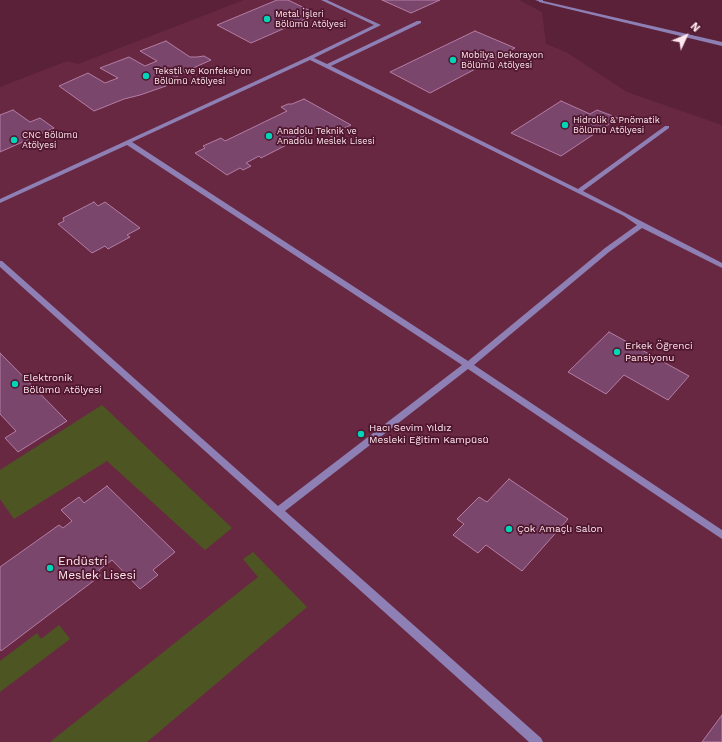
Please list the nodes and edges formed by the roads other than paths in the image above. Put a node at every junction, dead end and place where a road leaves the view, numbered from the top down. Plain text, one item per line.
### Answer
1 (323, 0) edge
2 (539, 0) edge
3 (419, 22) dead end
4 (722, 44) edge
5 (310, 58) junction
6 (327, 66) junction
7 (667, 127) dead end
8 (127, 142) junction
9 (578, 192) junction
10 (0, 201) edge
11 (642, 225) junction
12 (0, 263) edge
13 (722, 266) edge
14 (468, 365) junction
15 (278, 511) junction
16 (722, 535) edge
17 (537, 742) edge

1 - 5 street
2 - 4 street
3 - 6 street
5 - 6 street
5 - 8 street
6 - 9 street
7 - 9 street
8 - 10 street
8 - 14 street
9 - 11 street
11 - 13 street
11 - 14 street
12 - 15 street
14 - 15 street
14 - 16 street
15 - 17 street

